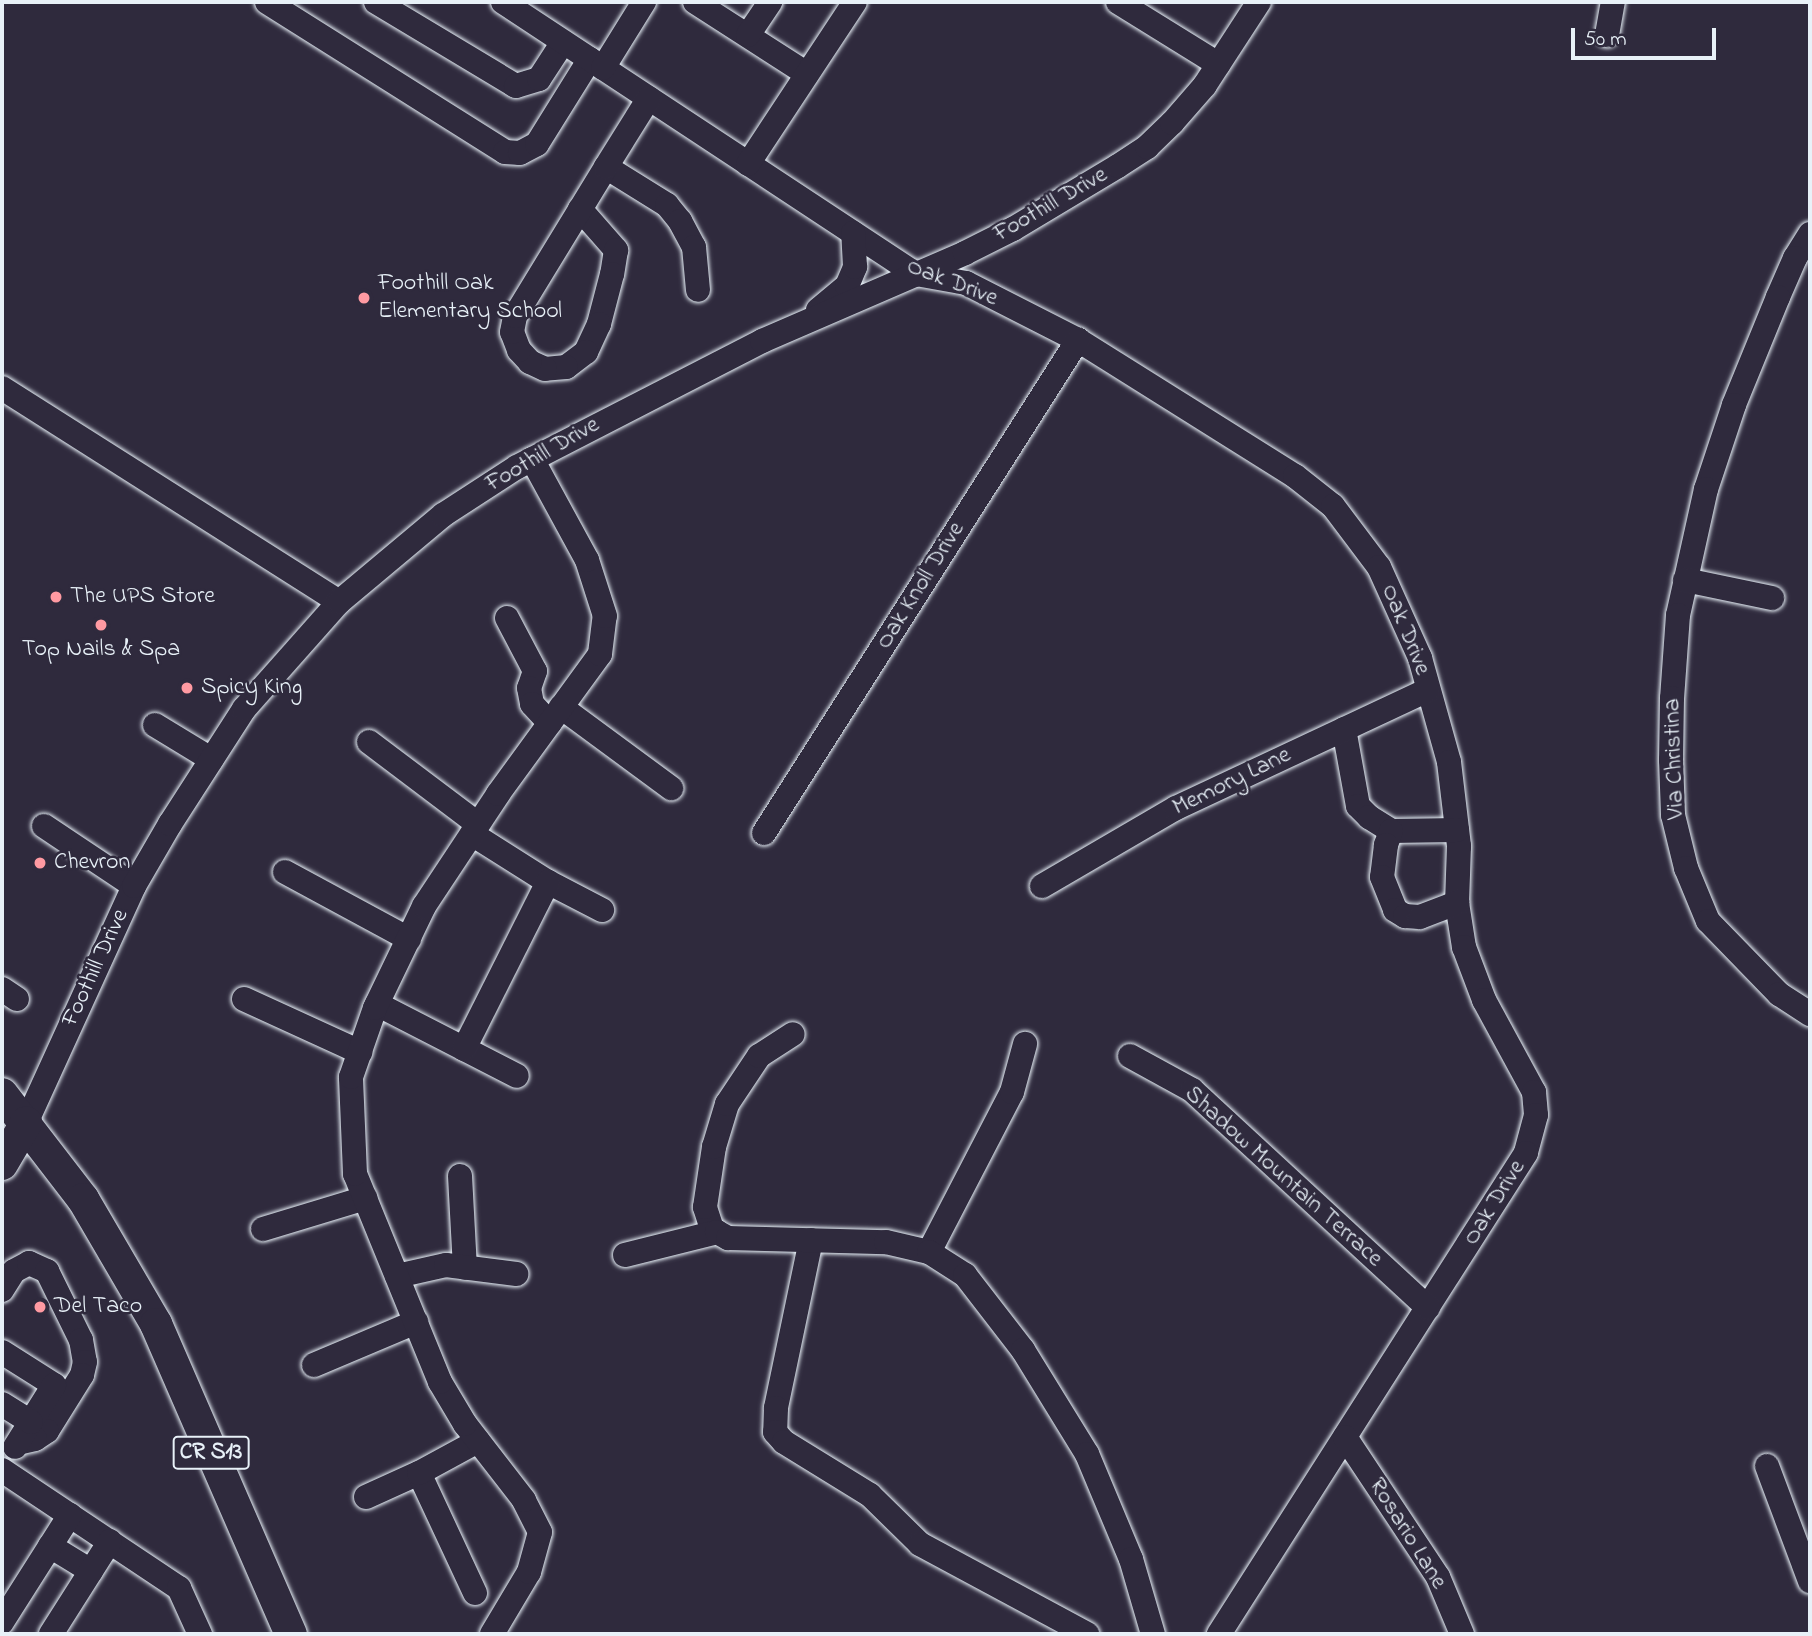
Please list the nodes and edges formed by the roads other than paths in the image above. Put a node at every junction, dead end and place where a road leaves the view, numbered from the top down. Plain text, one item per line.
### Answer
1 (267, 2) edge
2 (376, 2) edge
3 (503, 2) edge
4 (644, 2) edge
5 (770, 2) edge
6 (855, 2) edge
7 (1118, 2) edge
8 (1259, 2) edge
9 (1613, 2) edge
10 (699, 3) edge
11 (748, 35) junction
12 (1607, 35) dead end
13 (563, 42) junction
14 (596, 64) junction
15 (1218, 64) junction
16 (807, 74) junction
17 (649, 98) junction
18 (748, 164) junction
19 (606, 167) junction
20 (580, 209) junction
21 (853, 233) junction
22 (1810, 234) edge
23 (916, 274) junction
24 (698, 290) dead end
25 (799, 327) junction
26 (1078, 340) junction
27 (2, 388) edge
28 (531, 459) junction
29 (1685, 580) junction
30 (1772, 598) dead end
31 (340, 602) junction
32 (507, 618) dead end
33 (1428, 690) junction
34 (556, 715) junction
35 (155, 725) dead end
36 (1344, 729) junction
37 (369, 742) dead end
38 (211, 760) junction
39 (671, 788) dead end
40 (44, 825) dead end
41 (475, 829) junction
42 (1457, 830) junction
43 (1391, 831) junction
44 (764, 832) dead end
45 (285, 872) dead end
46 (548, 882) junction
47 (134, 886) junction
48 (1042, 886) dead end
49 (1457, 903) junction
50 (602, 910) dead end
51 (409, 939) junction
52 (244, 999) dead end
53 (377, 1004) junction
54 (1810, 1014) edge
55 (793, 1034) dead end
56 (1025, 1044) dead end
57 (464, 1049) junction
58 (360, 1052) junction
59 (1130, 1056) dead end
60 (517, 1076) dead end
61 (2, 1094) edge
62 (26, 1123) junction
63 (2, 1164) edge
64 (460, 1176) dead end
65 (365, 1198) junction
66 (263, 1229) dead end
67 (717, 1232) junction
68 (811, 1240) junction
69 (929, 1252) junction
70 (625, 1255) dead end
71 (465, 1268) junction
72 (516, 1274) dead end
73 (397, 1276) junction
74 (2, 1290) edge
75 (1428, 1308) junction
76 (416, 1322) junction
77 (2, 1352) edge
78 (314, 1365) dead end
79 (2, 1404) edge
80 (24, 1432) junction
81 (1345, 1437) junction
82 (478, 1441) junction
83 (1767, 1466) dead end
84 (2, 1469) edge
85 (419, 1473) junction
86 (366, 1497) dead end
87 (70, 1515) junction
88 (110, 1541) junction
89 (50, 1546) junction
90 (91, 1571) junction
91 (1810, 1581) edge
92 (475, 1593) dead end
93 (2, 1622) edge
94 (56, 1633) edge
95 (200, 1634) edge
96 (291, 1634) edge
97 (492, 1634) edge
98 (1087, 1634) edge
99 (1153, 1634) edge
100 (1219, 1634) edge
101 (1462, 1634) edge

1 - 14 street
2 - 13 street
3 - 13 street, Oak Drive
4 - 14 street
5 - 11 street
6 - 16 street
7 - 15 street
8 - 15 street, Foothill Drive
9 - 12 street
10 - 11 street
11 - 16 street
13 - 14 street, Oak Drive
14 - 17 street, Oak Drive
15 - 23 street, Foothill Drive
16 - 18 street
17 - 18 street, Oak Drive
17 - 19 street
18 - 21 street, Oak Drive
19 - 20 street
19 - 24 street
20 - 20 street
21 - 23 street, Oak Drive
21 - 25 street
22 - 29 street, Via Christina
23 - 25 street, Foothill Drive
23 - 26 street, Oak Drive
25 - 28 street, Foothill Drive
26 - 33 street, Oak Drive
26 - 44 street, Oak Knoll Drive
27 - 31 street
28 - 31 street, Foothill Drive
28 - 34 street
29 - 30 street
29 - 54 street, Via Christina
31 - 38 street, Foothill Drive
32 - 34 street
33 - 36 street, Memory Lane
33 - 42 street, Oak Drive
34 - 39 street
34 - 41 street
35 - 38 street
36 - 43 street
36 - 48 street, Memory Lane
37 - 41 street
38 - 47 street, Foothill Drive
40 - 47 street
41 - 46 street
41 - 51 street
42 - 43 street
42 - 49 street, Oak Drive
43 - 49 street
45 - 51 street
46 - 50 street
46 - 57 street
47 - 62 street, Foothill Drive
49 - 75 street, Oak Drive
51 - 53 street
52 - 58 street
53 - 57 street
53 - 58 street
55 - 67 street
56 - 69 street
57 - 60 street
58 - 65 street
59 - 75 street, Shadow Mountain Terrace
61 - 62 main road, CR S13
62 - 63 main road
62 - 96 main road, CR S13
64 - 71 street
65 - 66 street
65 - 73 street
67 - 68 street
67 - 70 street
68 - 69 street
68 - 98 street
69 - 99 street
71 - 72 street
71 - 73 street
73 - 76 street
74 - 80 street
75 - 81 street, Oak Drive
76 - 78 street
76 - 82 street
77 - 80 street
79 - 80 street
80 - 84 street
81 - 100 street, Oak Drive
81 - 101 street, Rosario Lane
82 - 85 street
82 - 97 street
83 - 91 street
84 - 87 street
85 - 86 street
85 - 92 street
87 - 88 street
87 - 89 street
88 - 90 street
88 - 95 street
89 - 90 street
89 - 93 street
90 - 94 street

